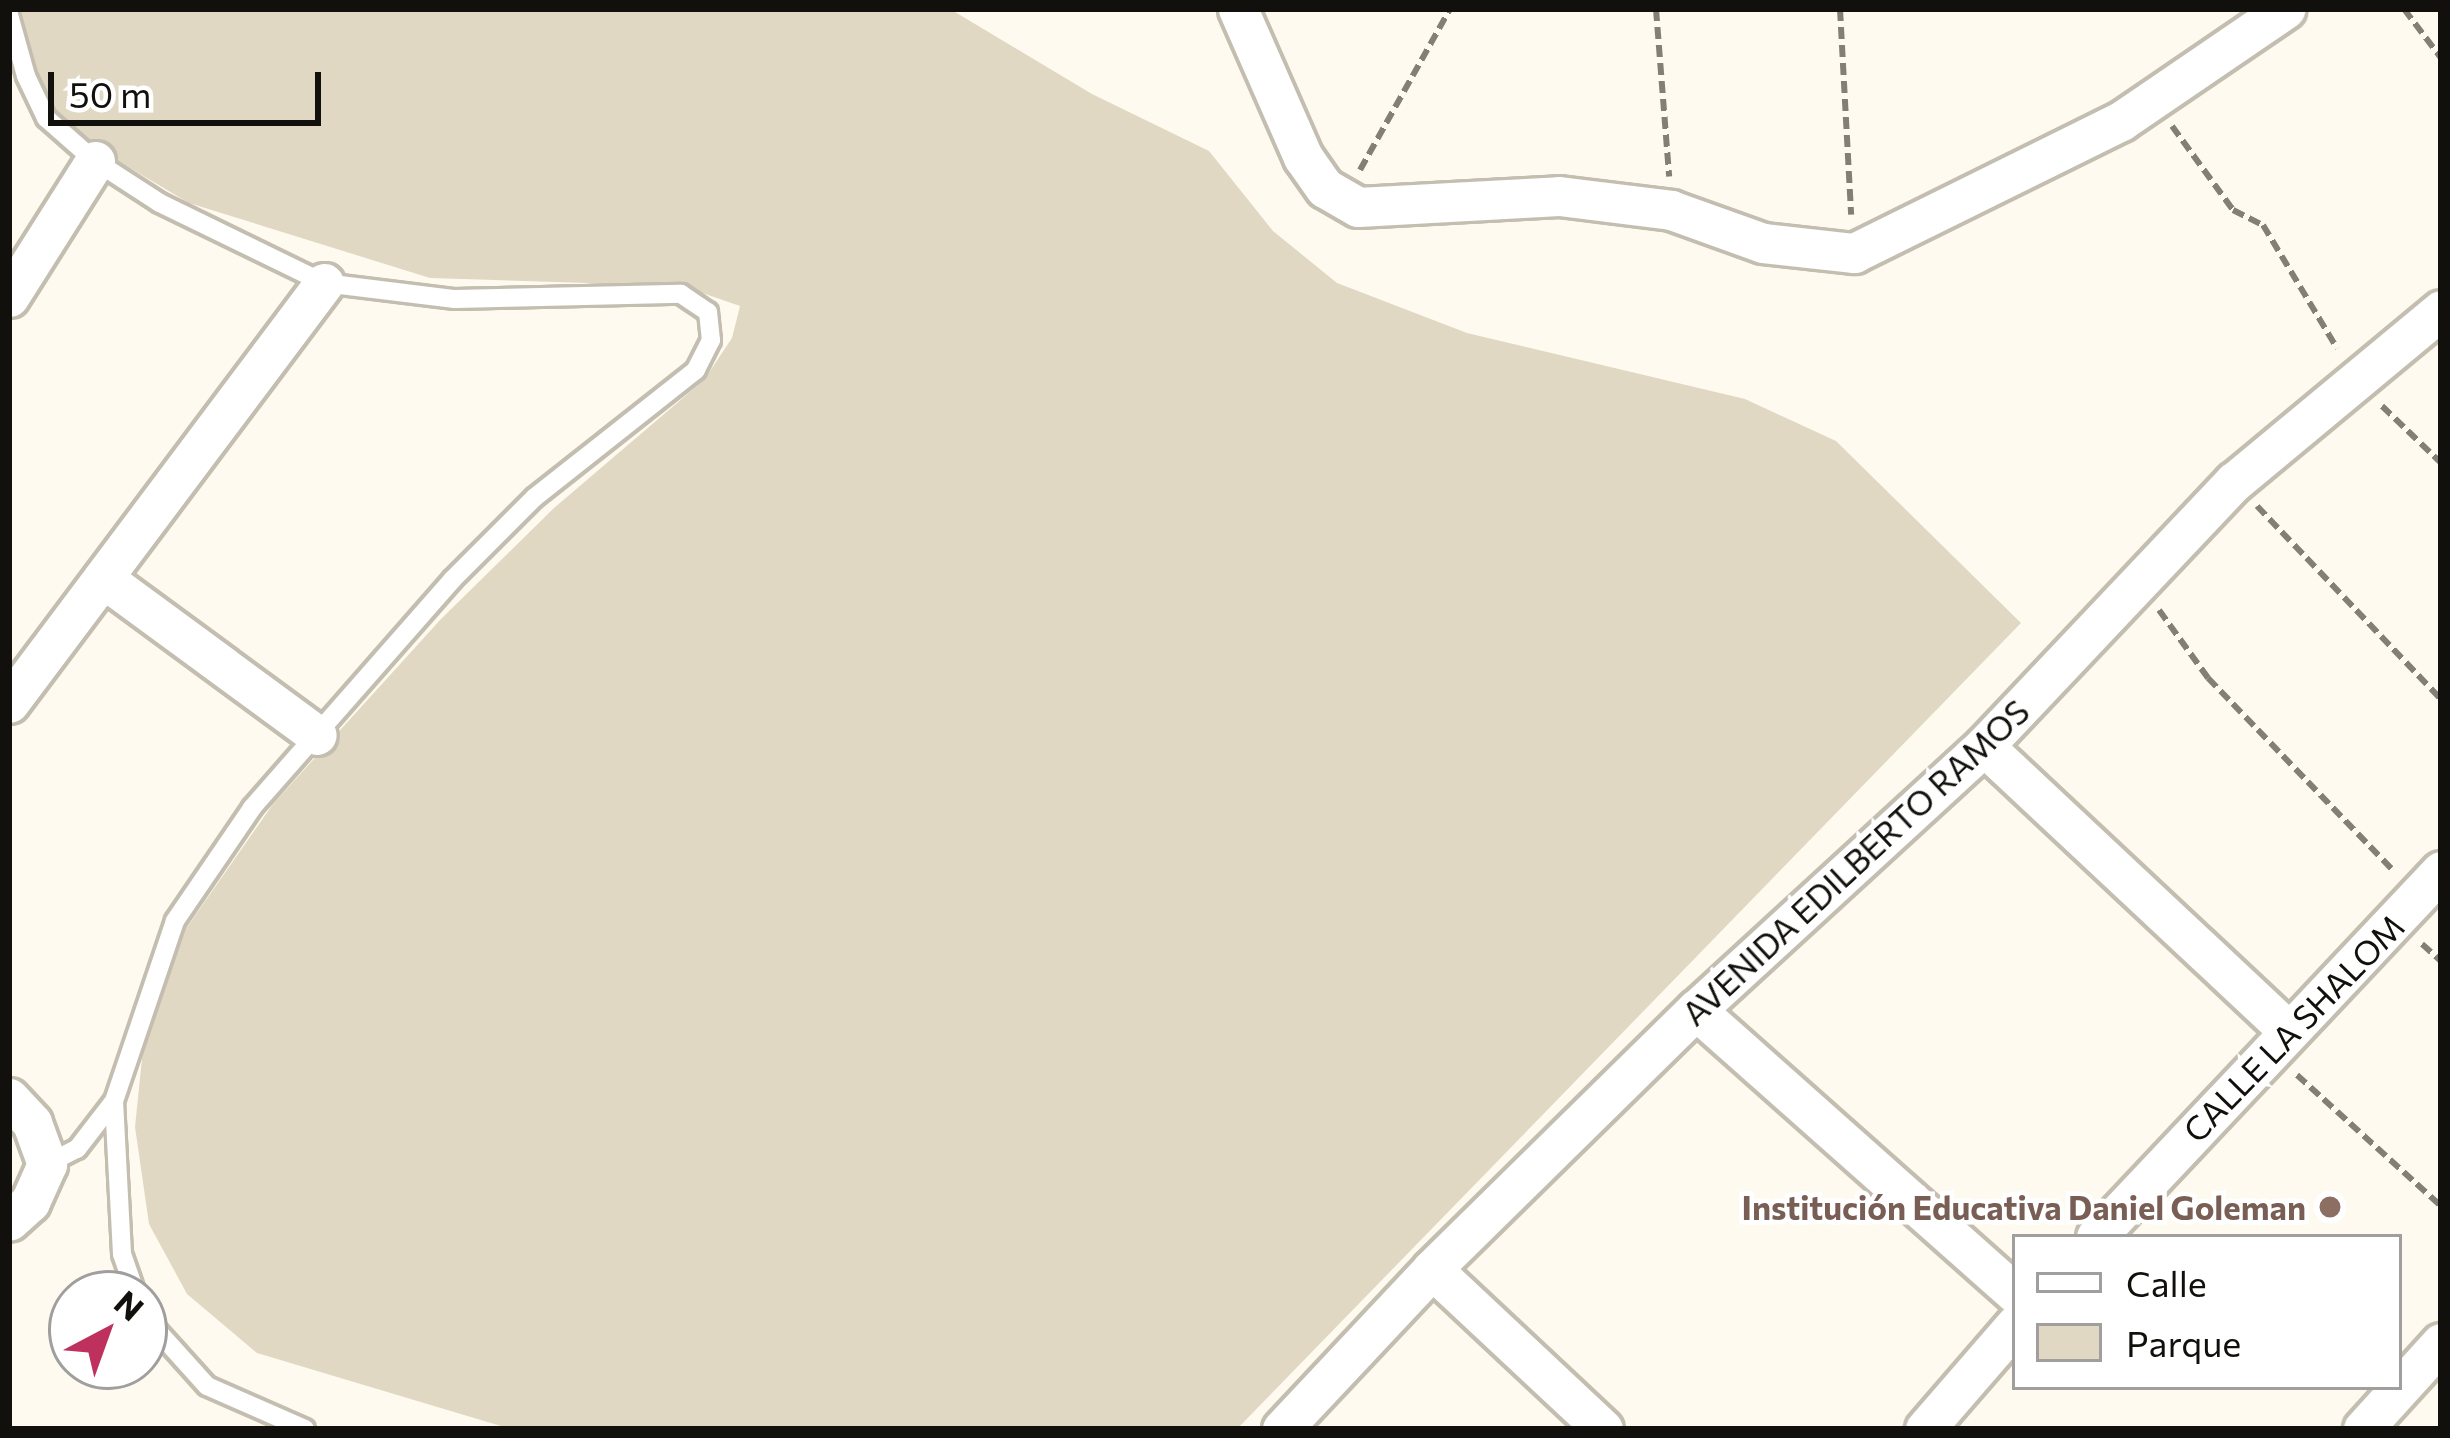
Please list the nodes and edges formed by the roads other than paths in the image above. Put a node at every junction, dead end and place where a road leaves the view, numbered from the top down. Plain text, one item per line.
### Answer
1 (1238, 9) edge
2 (2285, 9) edge
3 (9, 15) edge
4 (95, 161) junction
5 (324, 283) junction
6 (9, 297) edge
7 (2441, 310) edge
8 (103, 578) junction
9 (9, 704) edge
10 (317, 735) junction
11 (1984, 746) junction
12 (2430, 884) edge
13 (1696, 1010) junction
14 (2279, 1040) junction
15 (9, 1099) edge
16 (114, 1101) junction
17 (47, 1164) junction
18 (9, 1221) edge
19 (2099, 1234) edge
20 (1432, 1269) junction
21 (128, 1270) edge
22 (2012, 1290) edge
23 (2012, 1328) edge
24 (168, 1343) edge
25 (2441, 1343) edge
26 (2402, 1386) edge
27 (2398, 1390) edge
28 (305, 1429) edge
29 (1282, 1429) edge
30 (1604, 1429) edge
31 (1925, 1429) edge
32 (2363, 1429) edge

1 - 2 street
3 - 4 lane
4 - 5 lane
4 - 6 street
5 - 8 street
5 - 10 lane
7 - 11 street, AVENIDA EDILBERTO RAMOS
8 - 9 street
8 - 10 street
10 - 16 lane
11 - 13 street, AVENIDA EDILBERTO RAMOS
11 - 14 street
12 - 14 street, CALLE LA SHALOM
13 - 20 street, AVENIDA EDILBERTO RAMOS
13 - 22 street
14 - 19 street, CALLE LA SHALOM
15 - 17 street
16 - 17 lane
16 - 21 lane
17 - 18 street
20 - 29 street, AVENIDA EDILBERTO RAMOS
20 - 30 street
23 - 31 street
24 - 28 lane
25 - 26 street
27 - 32 street

